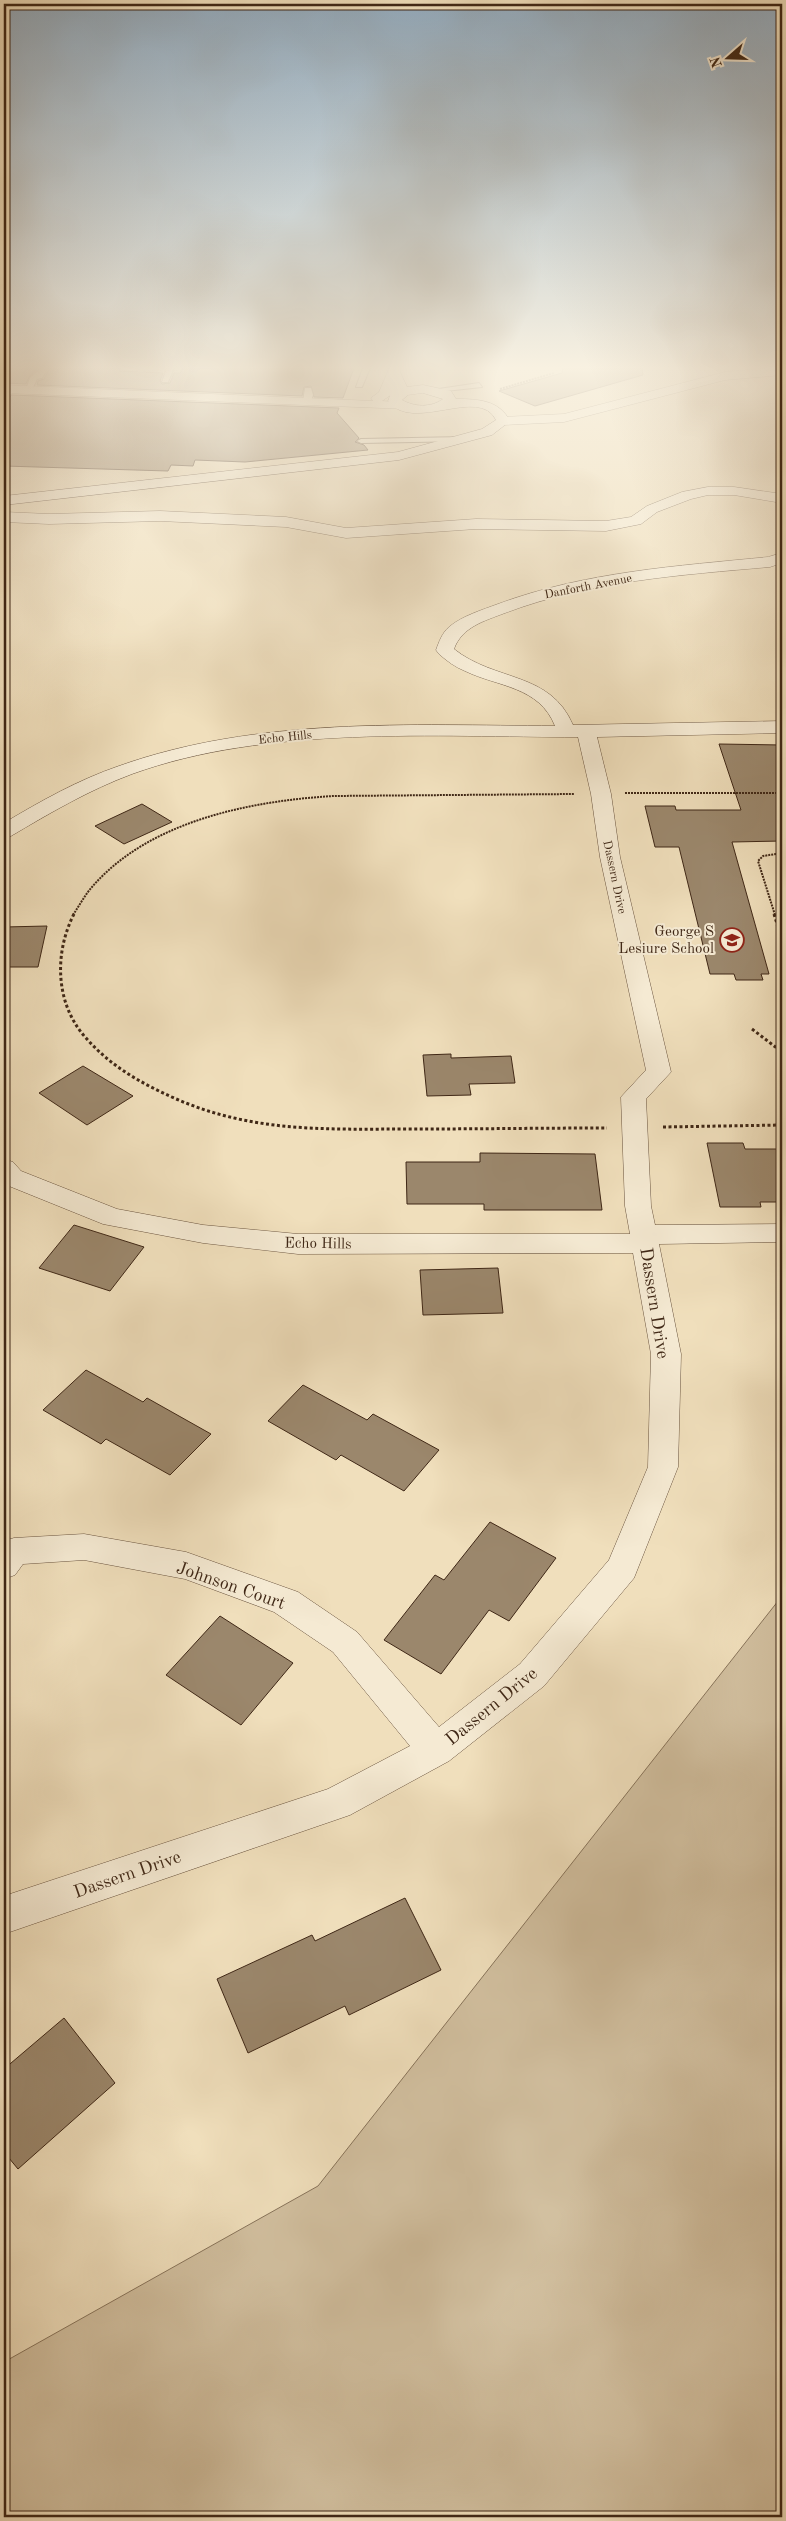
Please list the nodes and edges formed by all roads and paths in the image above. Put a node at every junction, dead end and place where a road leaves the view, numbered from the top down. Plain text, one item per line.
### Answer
1 (139, 486) edge
2 (782, 499) edge
3 (4, 501) edge
4 (4, 517) edge
5 (782, 558) edge
6 (782, 727) edge
7 (576, 732) junction
8 (782, 793) edge
9 (601, 794) junction
10 (4, 832) edge
11 (782, 853) edge
12 (782, 940) edge
13 (752, 1029) dead end
14 (782, 1052) edge
15 (782, 1125) edge
16 (634, 1128) junction
17 (4, 1168) edge
18 (782, 1233) edge
19 (645, 1238) junction
20 (4, 1565) edge
21 (436, 1750) junction
22 (4, 1915) edge

1 - 3 street
2 - 4 street
5 - 7 street, Danforth Avenue
6 - 7 street
7 - 9 street, Dassern Drive
7 - 10 street, Echo Hills
8 - 9 path
9 - 16 street, Dassern Drive
9 - 16 path
11 - 12 path
13 - 14 path
15 - 16 path
16 - 19 street, Dassern Drive
17 - 19 street, Echo Hills
18 - 19 street, Dassern Drive
19 - 21 street, Dassern Drive
20 - 21 street, Johnson Court
21 - 22 street, Dassern Drive

